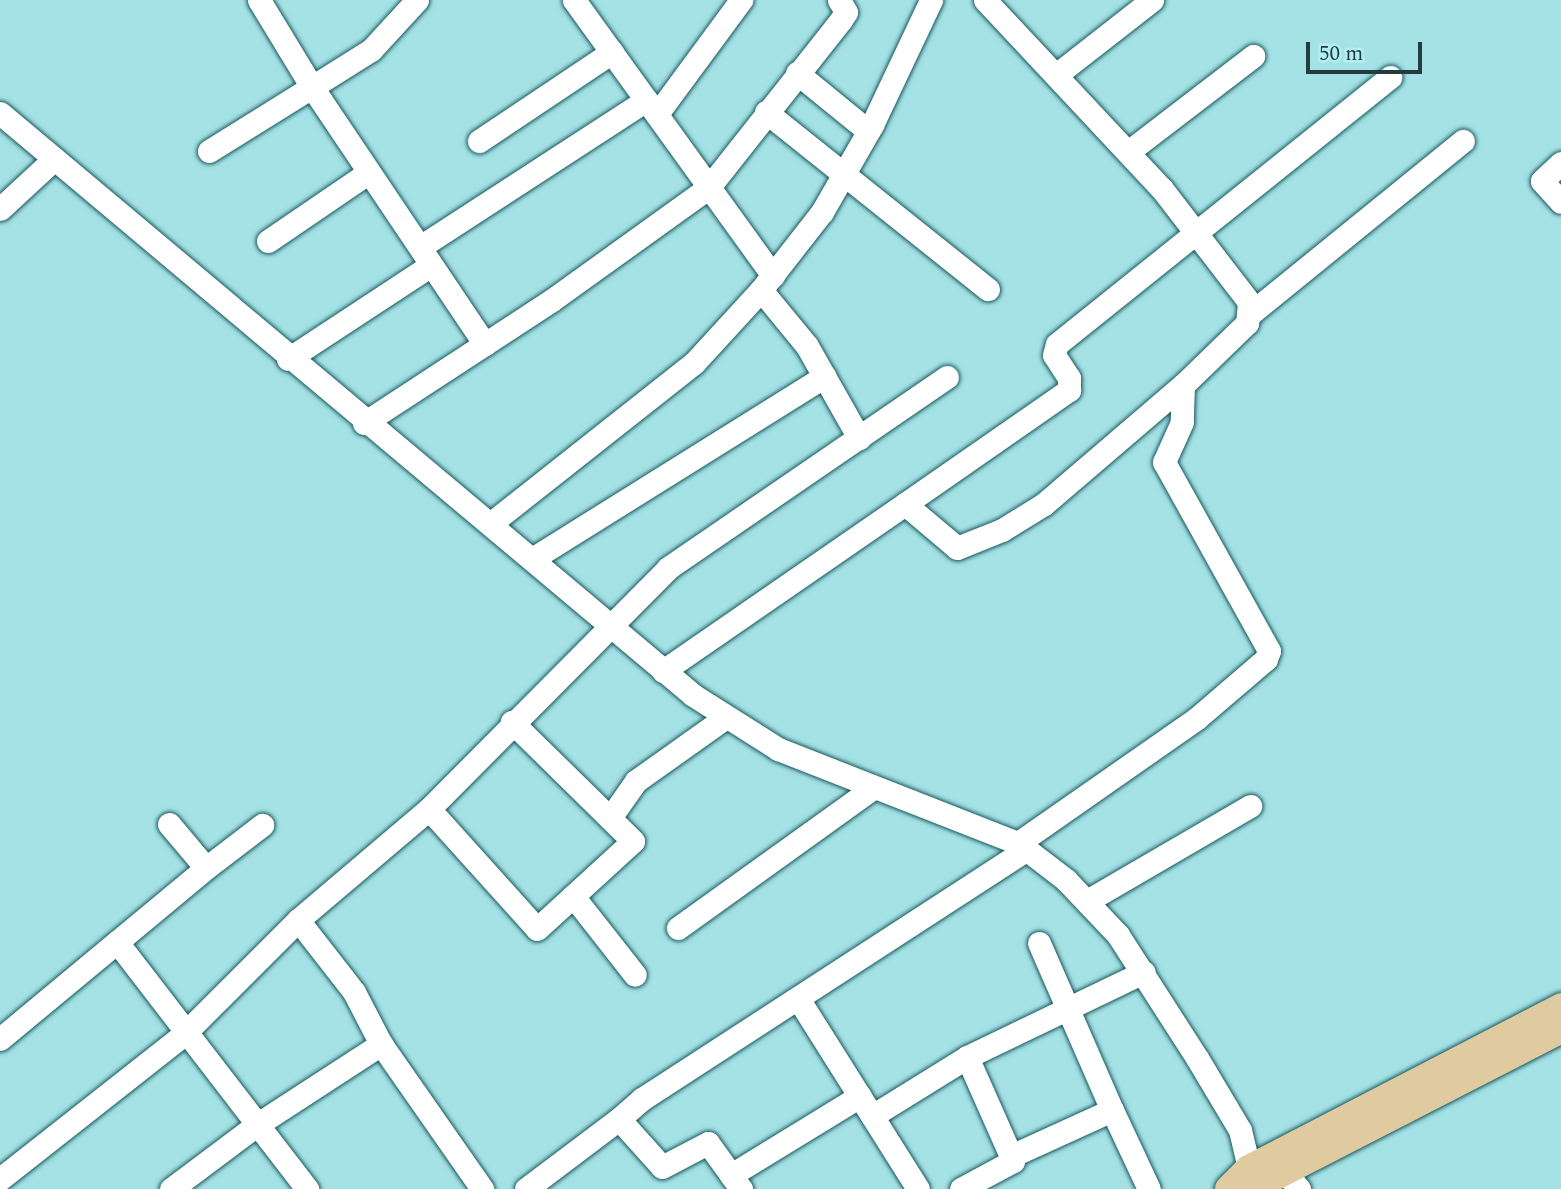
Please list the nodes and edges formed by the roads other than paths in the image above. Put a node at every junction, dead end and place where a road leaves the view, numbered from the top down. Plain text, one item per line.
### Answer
1 (259, 0) edge
2 (418, 0) edge
3 (574, 0) edge
4 (741, 0) edge
5 (839, 0) edge
6 (931, 0) edge
7 (985, 0) edge
8 (1152, 0) edge
9 (612, 52) junction
10 (1253, 56) dead end
11 (797, 73) junction
12 (1056, 75) junction
13 (1390, 77) dead end
14 (312, 87) junction
15 (652, 107) junction
16 (766, 112) junction
17 (0, 113) edge
18 (868, 131) junction
19 (479, 141) dead end
20 (1463, 141) dead end
21 (209, 151) dead end
22 (1128, 152) junction
23 (54, 159) junction
24 (1561, 163) edge
25 (369, 173) junction
26 (844, 174) junction
27 (709, 187) junction
28 (1561, 202) edge
29 (0, 209) edge
30 (1197, 231) junction
31 (268, 241) dead end
32 (425, 256) junction
33 (767, 283) junction
34 (988, 289) dead end
35 (1251, 313) junction
36 (485, 344) junction
37 (288, 359) junction
38 (825, 376) junction
39 (947, 377) dead end
40 (1182, 385) junction
41 (365, 423) junction
42 (859, 438) junction
43 (905, 504) junction
44 (490, 524) junction
45 (532, 559) junction
46 (607, 625) junction
47 (663, 671) junction
48 (726, 716) junction
49 (512, 722) junction
50 (873, 788) junction
51 (1250, 806) dead end
52 (429, 809) junction
53 (610, 818) junction
54 (169, 824) dead end
55 (262, 824) dead end
56 (1022, 846) junction
57 (206, 868) junction
58 (573, 896) junction
59 (1087, 901) junction
60 (298, 920) junction
61 (678, 928) dead end
62 (117, 942) junction
63 (1039, 943) dead end
64 (1144, 972) junction
65 (635, 975) dead end
66 (799, 1000) junction
67 (1067, 1007) junction
68 (1561, 1007) edge
69 (1561, 1028) edge
70 (184, 1034) junction
71 (0, 1039) edge
72 (382, 1044) junction
73 (968, 1057) junction
74 (860, 1096) junction
75 (1112, 1110) junction
76 (872, 1116) junction
77 (619, 1119) junction
78 (258, 1124) junction
79 (1011, 1156) junction
80 (0, 1179) edge
81 (1262, 1179) edge
82 (736, 1182) edge
83 (472, 1186) edge
84 (171, 1189) edge
85 (307, 1189) edge
86 (526, 1189) edge
87 (918, 1189) edge
88 (961, 1189) edge
89 (1149, 1189) edge

1 - 14 street
2 - 14 street
3 - 9 street
4 - 15 street
5 - 11 street
6 - 18 street
7 - 12 street
8 - 12 street
9 - 15 street
9 - 19 street
10 - 22 street
11 - 16 street
11 - 18 street
12 - 22 street
13 - 30 street
14 - 21 street
14 - 25 street
15 - 27 street
15 - 32 street
16 - 26 street
16 - 27 street
17 - 23 street
18 - 26 street
20 - 35 street
22 - 30 street
23 - 29 street
23 - 37 street
24 - 28 street
25 - 31 street
25 - 32 street
26 - 33 street
26 - 34 street
27 - 33 street
27 - 36 street
30 - 35 street
30 - 43 street
32 - 36 street
32 - 37 street
33 - 38 street
33 - 44 street
35 - 40 street
36 - 41 street
37 - 41 street
38 - 42 street
38 - 45 street
39 - 42 street
40 - 43 street
40 - 56 street
41 - 44 street
42 - 46 street
43 - 47 street
44 - 45 street
45 - 46 street
46 - 47 street
46 - 49 street
47 - 48 street
48 - 50 street
48 - 53 street
49 - 52 street
49 - 53 street
50 - 56 street
50 - 61 street
51 - 59 street
52 - 58 street
52 - 60 street
53 - 58 street
54 - 57 street
55 - 57 street
56 - 59 street
56 - 66 street
57 - 62 street
58 - 65 street
59 - 64 street
60 - 70 street
60 - 72 street
62 - 70 street
62 - 71 street
63 - 67 street
64 - 67 street
64 - 81 street
66 - 74 street
66 - 77 street
67 - 73 street
67 - 75 street
68 - 81 main road
69 - 81 main road
70 - 78 street
70 - 80 street
72 - 78 street
72 - 83 street
73 - 76 street
73 - 79 street
74 - 76 street
74 - 82 street
75 - 79 street
75 - 89 street
76 - 87 street
77 - 82 street
77 - 86 street
78 - 84 street
78 - 85 street
79 - 88 street

